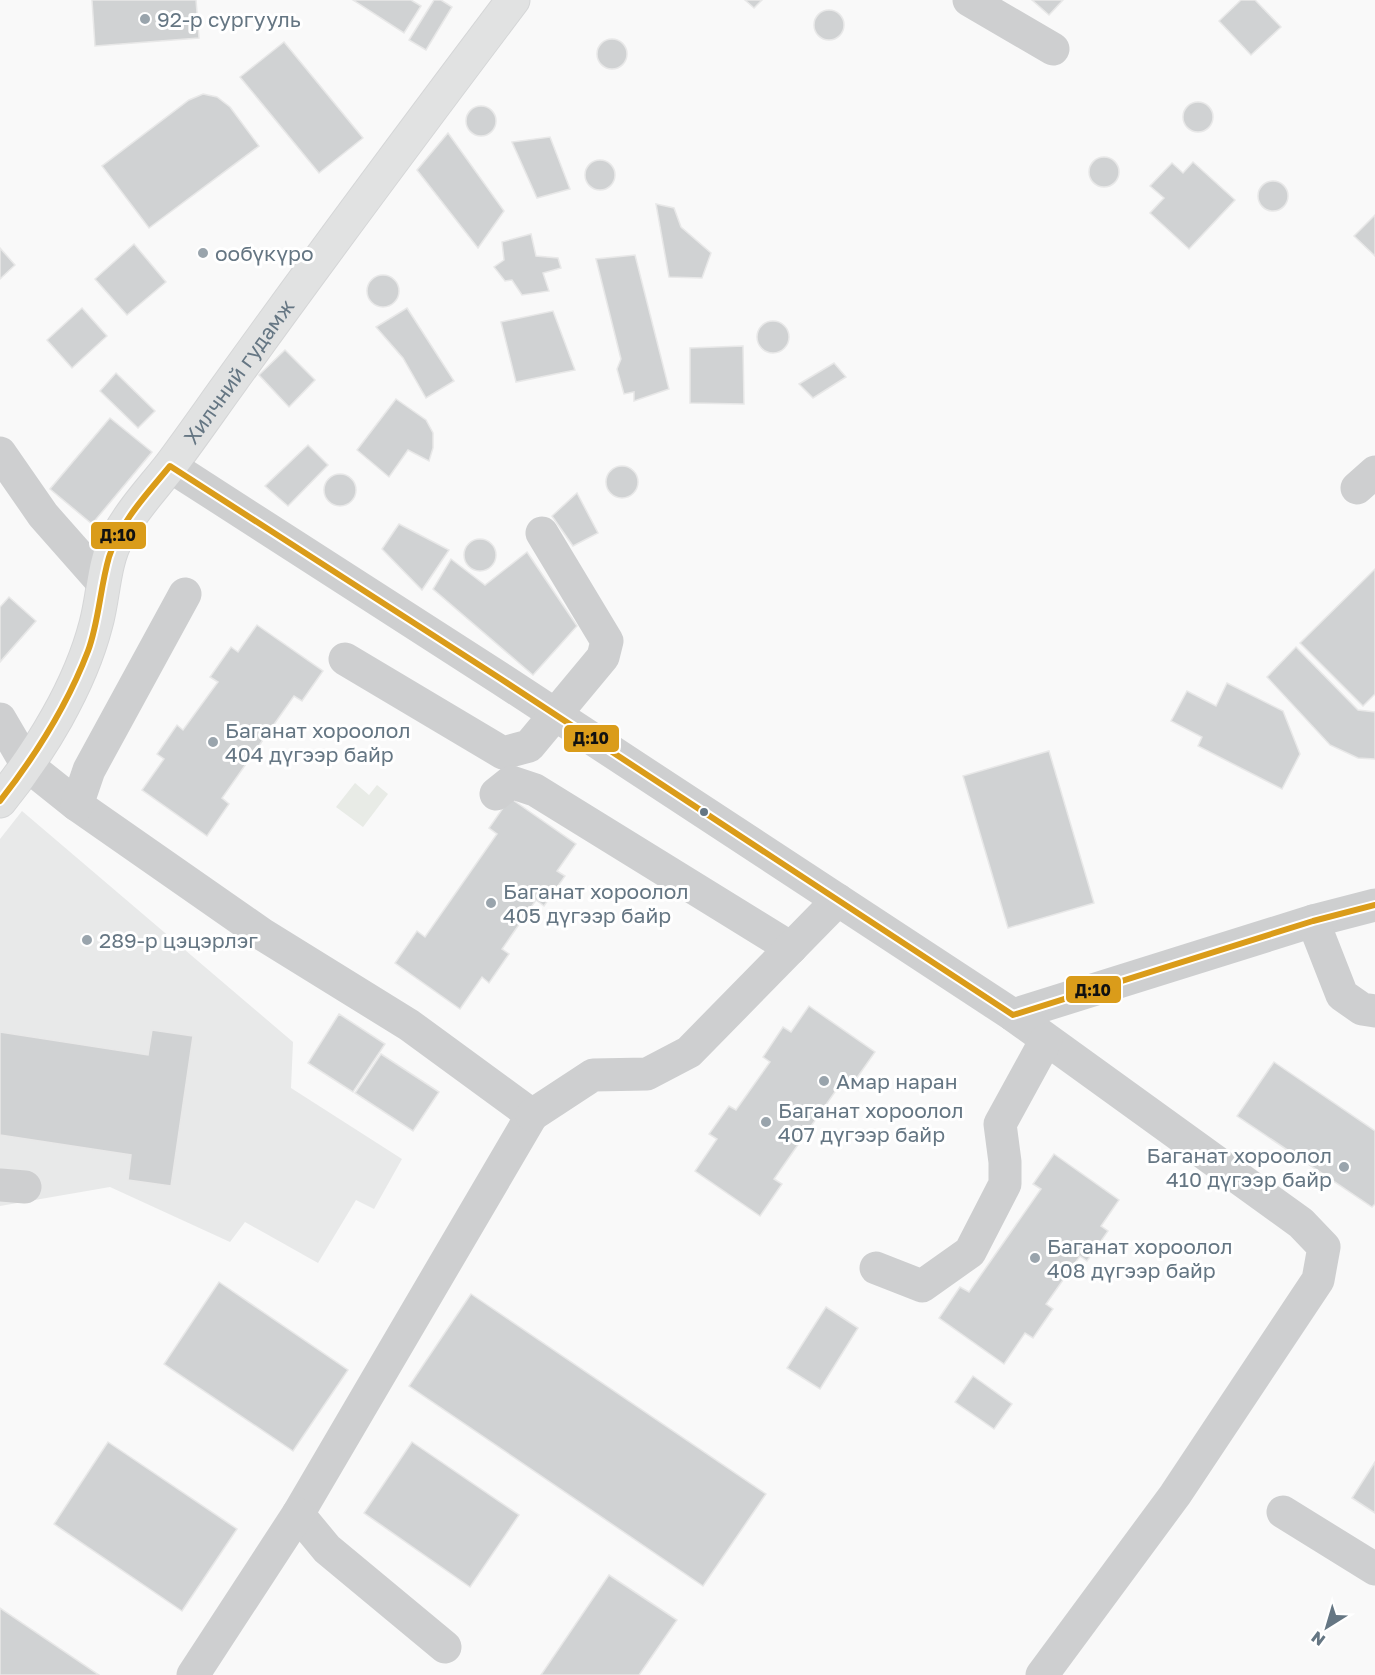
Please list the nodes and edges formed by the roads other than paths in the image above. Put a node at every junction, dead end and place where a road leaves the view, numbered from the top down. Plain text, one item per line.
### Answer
1 (513, 0) edge
2 (969, 0) edge
3 (1053, 49) dead end
4 (0, 453) edge
5 (170, 466) junction
6 (542, 533) dead end
7 (103, 583) junction
8 (185, 594) dead end
9 (345, 658) dead end
10 (555, 714) junction
11 (0, 719) edge
12 (27, 765) junction
13 (496, 794) dead end
14 (0, 801) edge
15 (77, 806) junction
16 (838, 900) junction
17 (1375, 905) edge
18 (1313, 921) junction
19 (791, 948) junction
20 (1375, 1011) edge
21 (1013, 1015) junction
22 (1046, 1040) junction
23 (532, 1114) junction
24 (876, 1268) dead end
25 (1283, 1512) dead end
26 (298, 1514) junction
27 (1375, 1569) edge
28 (445, 1647) dead end
29 (193, 1675) edge
30 (1042, 1675) edge

1 - 5 main road, Хилчний гудамж
2 - 3 street
4 - 7 street
5 - 7 main road, Хилчний гудамж
5 - 10 street
6 - 10 street
7 - 12 main road, Хилчний гудамж
8 - 15 street
9 - 10 street
10 - 16 street
11 - 12 street
12 - 14 main road, Хилчний гудамж
12 - 15 street
13 - 19 street
15 - 23 street
16 - 19 street
16 - 21 street
17 - 18 street
18 - 20 street
18 - 21 street
19 - 23 street
21 - 22 street
22 - 24 street
22 - 30 street
23 - 26 street
25 - 27 street
26 - 28 street
26 - 29 street

